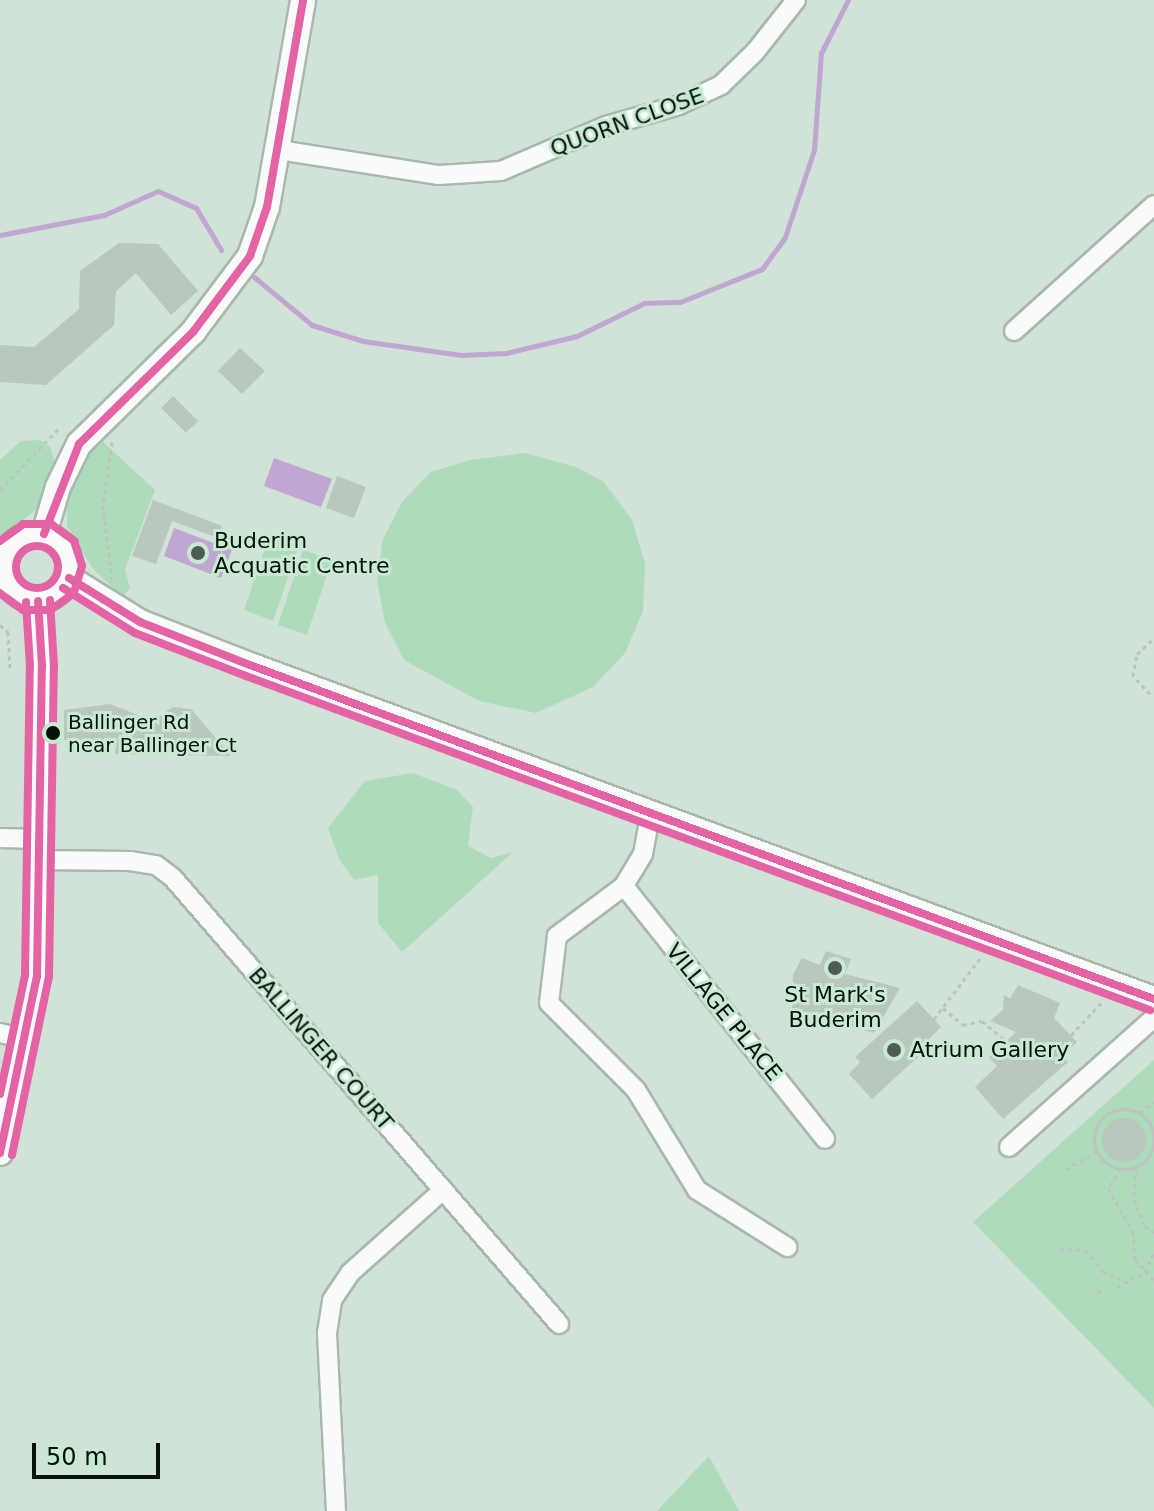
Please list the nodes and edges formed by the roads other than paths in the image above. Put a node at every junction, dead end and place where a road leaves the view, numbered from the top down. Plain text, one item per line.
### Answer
1 (303, 0) edge
2 (796, 0) edge
3 (279, 150) junction
4 (1154, 205) edge
5 (1014, 331) dead end
6 (44, 534) junction
7 (2, 562) edge
8 (69, 578) junction
9 (38, 601) junction
10 (651, 810) junction
11 (0, 838) edge
12 (39, 849) junction
13 (624, 886) junction
14 (1154, 999) edge
15 (1154, 1018) edge
16 (0, 1033) edge
17 (26, 1039) junction
18 (825, 1139) dead end
19 (1009, 1147) dead end
20 (0, 1153) edge
21 (443, 1190) junction
22 (787, 1247) dead end
23 (559, 1324) dead end
24 (336, 1511) edge

1 - 3 main road
2 - 3 street, QUORN CLOSE
3 - 6 main road
4 - 5 street
6 - 7 main road
6 - 8 main road
7 - 9 main road
8 - 9 main road
8 - 10 main road
9 - 12 main road
10 - 13 street
10 - 14 main road
11 - 12 street, BALLINGER COURT
12 - 17 main road
12 - 21 street, BALLINGER COURT
13 - 18 street, VILLAGE PLACE
13 - 22 street
15 - 19 street
16 - 17 street
17 - 20 main road
21 - 23 street, BALLINGER COURT
21 - 24 street

